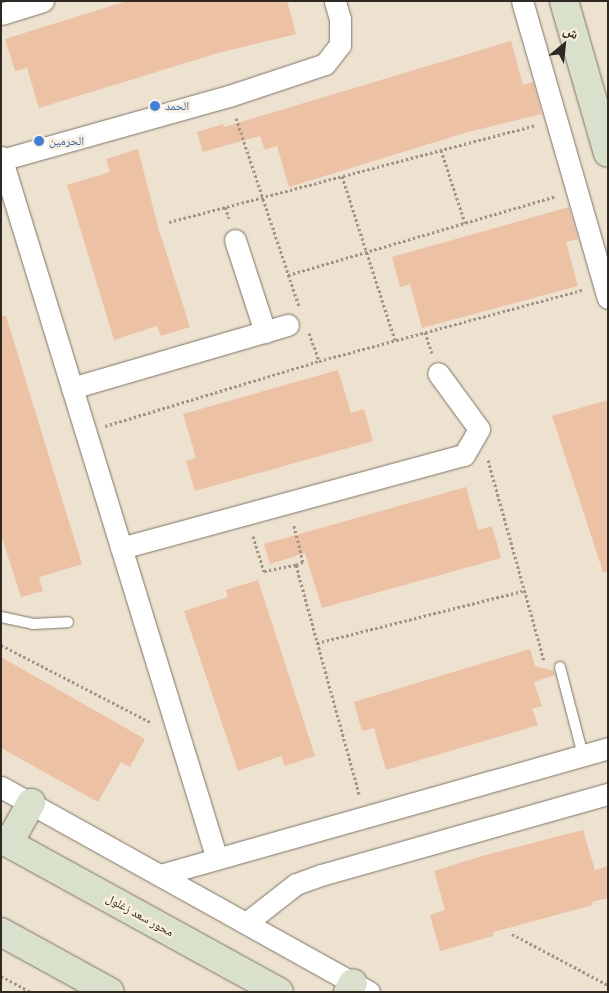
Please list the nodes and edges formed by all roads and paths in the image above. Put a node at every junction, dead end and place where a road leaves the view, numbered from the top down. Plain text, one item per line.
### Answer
1 (43, 1) edge
2 (335, 1) edge
3 (522, 1) edge
4 (564, 1) edge
5 (1, 14) edge
6 (229, 96) junction
7 (555, 119) junction
8 (441, 150) junction
9 (608, 154) edge
10 (2, 159) edge
11 (342, 176) junction
12 (576, 190) junction
13 (262, 197) junction
14 (169, 222) dead end
15 (465, 223) junction
16 (236, 240) dead end
17 (367, 252) junction
18 (288, 275) junction
19 (606, 291) edge
20 (299, 322) junction
21 (265, 332) junction
22 (396, 340) junction
23 (319, 361) junction
24 (438, 373) dead end
25 (72, 388) junction
26 (479, 429) junction
27 (86, 432) junction
28 (288, 502) junction
29 (246, 514) junction
30 (121, 548) junction
31 (296, 565) junction
32 (524, 590) junction
33 (1, 617) edge
34 (68, 622) dead end
35 (317, 643) junction
36 (1, 645) edge
37 (545, 665) dead end
38 (560, 667) dead end
39 (180, 738) junction
40 (608, 748) edge
41 (584, 755) junction
42 (1, 786) edge
43 (608, 794) edge
44 (31, 803) junction
45 (365, 817) junction
46 (5, 841) edge
47 (217, 859) junction
48 (160, 875) junction
49 (246, 923) junction
50 (1, 932) edge
51 (512, 934) dead end
52 (1, 976) edge
53 (608, 985) edge
54 (357, 989) edge
55 (31, 992) edge
56 (110, 992) edge
57 (279, 992) edge

1 - 5 street
2 - 6 street
3 - 7 street
4 - 9 main road
6 - 10 street
6 - 13 path
7 - 8 path
7 - 12 street
8 - 11 path
8 - 15 path
10 - 25 street
11 - 13 path
11 - 17 path
12 - 15 path
12 - 19 street
13 - 14 path
13 - 18 path
15 - 17 path
16 - 21 street
17 - 18 path
17 - 22 path
18 - 20 path
19 - 22 path
20 - 21 street
20 - 23 path
21 - 25 street
22 - 23 path
23 - 27 path
24 - 26 street
25 - 27 street
26 - 28 street
26 - 32 path
27 - 30 street
28 - 29 street
28 - 31 path
29 - 30 street
29 - 31 path
30 - 39 street
31 - 35 path
32 - 35 path
32 - 37 path
33 - 34 lane
35 - 45 path
36 - 39 path
38 - 41 lane
39 - 47 street
40 - 41 street
41 - 45 street
42 - 44 street
43 - 49 street
44 - 46 main road
44 - 48 street
45 - 47 street
46 - 57 main road, محور سعد زغلول
47 - 48 street
48 - 49 street
49 - 54 street
50 - 56 main road
51 - 53 path
52 - 55 path

